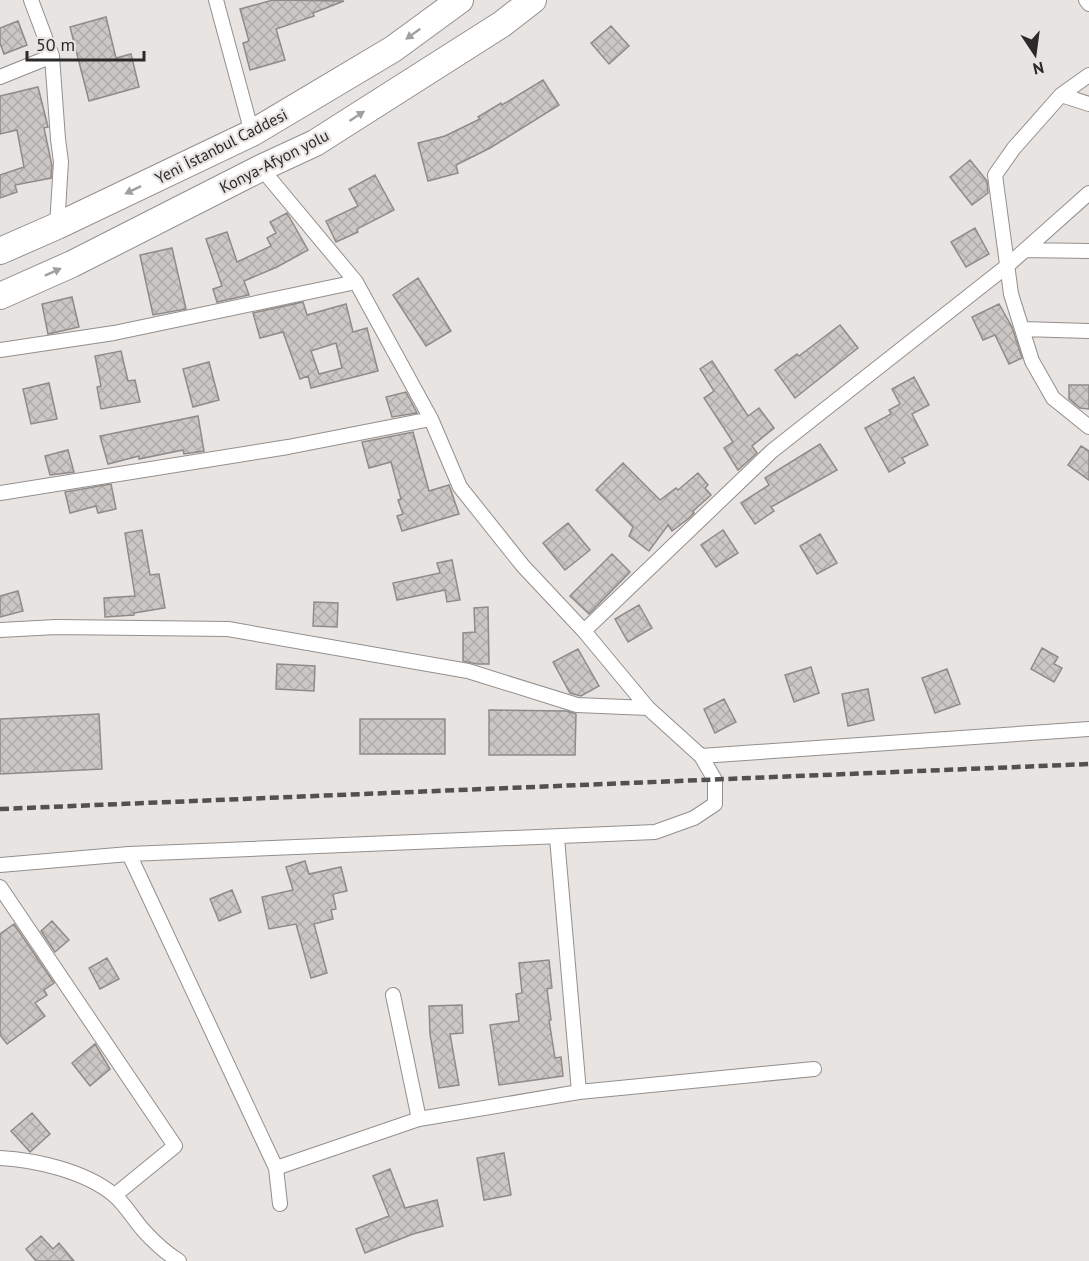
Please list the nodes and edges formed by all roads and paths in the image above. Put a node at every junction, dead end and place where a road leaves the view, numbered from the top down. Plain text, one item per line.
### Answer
1 (31, 0) edge
2 (216, 0) edge
3 (460, 0) edge
4 (533, 0) edge
5 (1086, 0) edge
6 (1089, 4) edge
7 (52, 56) junction
8 (1089, 75) edge
9 (0, 77) edge
10 (1061, 94) junction
11 (1089, 104) edge
12 (252, 133) junction
13 (261, 168) junction
14 (1089, 193) edge
15 (57, 226) junction
16 (1025, 250) junction
17 (0, 251) edge
18 (1089, 251) edge
19 (1007, 266) junction
20 (356, 282) junction
21 (0, 296) edge
22 (1022, 329) junction
23 (1089, 331) edge
24 (0, 350) edge
25 (431, 419) junction
26 (1089, 427) edge
27 (0, 494) edge
28 (0, 630) edge
29 (584, 631) junction
30 (648, 708) junction
31 (1089, 729) edge
32 (701, 756) junction
33 (557, 837) junction
34 (129, 854) junction
35 (0, 865) edge
36 (0, 887) edge
37 (393, 994) dead end
38 (814, 1068) dead end
39 (579, 1092) junction
40 (419, 1119) junction
41 (0, 1158) edge
42 (276, 1168) junction
43 (115, 1195) junction
44 (280, 1204) dead end
45 (179, 1261) edge

1 - 7 street
2 - 12 street
3 -> 12 highway, Yeni İstanbul Caddesi
13 -> 4 highway, Konya-Afyon yolu
5 - 6 street
7 - 9 street
7 - 15 street
8 - 10 street
10 - 11 street
10 - 19 street
12 -> 15 highway, Yeni İstanbul Caddesi
13 - 20 street
21 -> 13 highway, Konya-Afyon yolu
14 - 16 street
15 - 17 highway, Yeni İstanbul Caddesi
16 - 18 street
16 - 19 street
19 - 22 street
19 - 29 street
20 - 24 street
20 - 25 street
22 - 23 street
22 - 26 street
25 - 27 street
25 - 29 street
28 - 30 street
29 - 30 street
30 - 32 street
31 - 32 street
32 - 33 street
33 - 34 street
33 - 39 street
34 - 35 street
34 - 42 street
36 - 43 street
37 - 40 street
38 - 39 street
39 - 40 street
40 - 42 street
41 - 43 street
42 - 44 street
43 - 45 street

